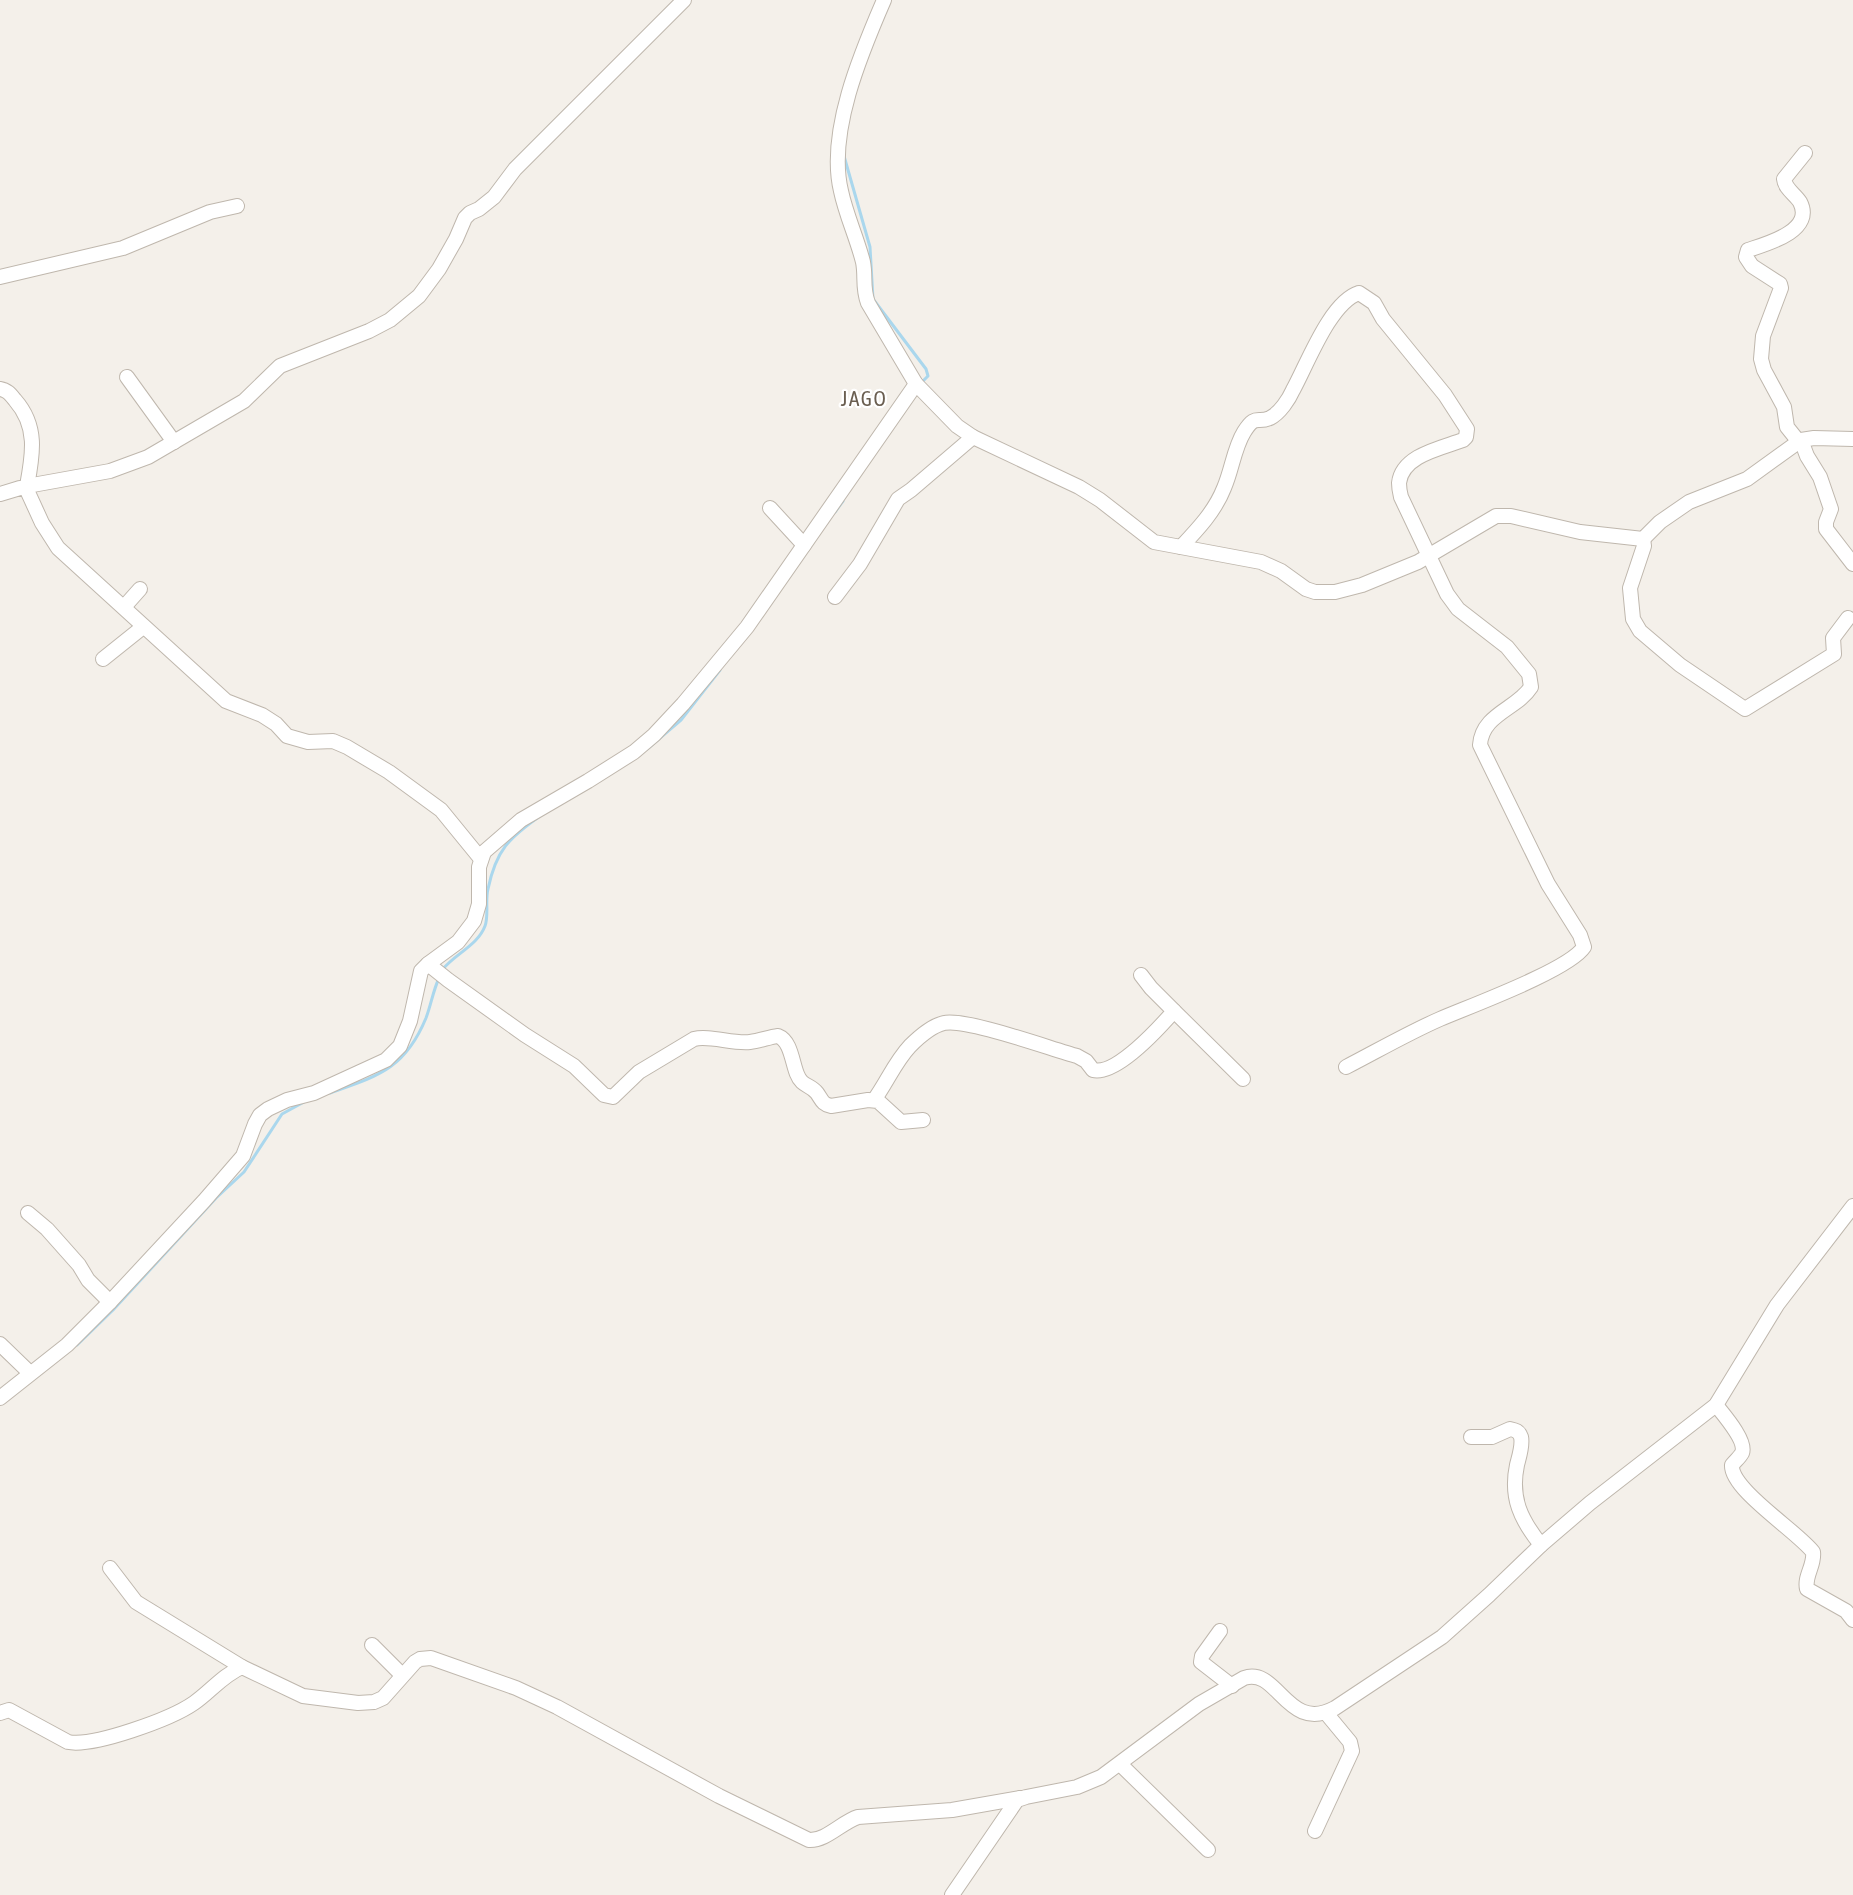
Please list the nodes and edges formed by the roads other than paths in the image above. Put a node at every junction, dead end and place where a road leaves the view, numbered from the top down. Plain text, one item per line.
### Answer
1 (684, 0) edge
2 (884, 0) edge
3 (1805, 153) dead end
4 (237, 206) dead end
5 (0, 277) edge
6 (128, 377) dead end
7 (918, 386) junction
8 (0, 389) edge
9 (973, 437) junction
10 (1853, 439) edge
11 (1800, 441) junction
12 (174, 442) junction
13 (27, 487) junction
14 (0, 494) edge
15 (770, 508) dead end
16 (1643, 539) junction
17 (804, 545) junction
18 (1181, 547) junction
19 (1430, 555) junction
20 (1853, 564) edge
21 (140, 589) dead end
22 (836, 597) dead end
23 (124, 607) junction
24 (1848, 618) dead end
25 (143, 627) junction
26 (103, 659) dead end
27 (481, 859) junction
28 (430, 965) junction
29 (1141, 975) dead end
30 (1174, 1011) junction
31 (1346, 1067) dead end
32 (1243, 1079) dead end
33 (874, 1100) junction
34 (923, 1120) dead end
35 (1853, 1206) edge
36 (28, 1213) dead end
37 (110, 1302) junction
38 (0, 1344) edge
39 (30, 1373) junction
40 (0, 1398) edge
41 (1716, 1406) junction
42 (1471, 1437) dead end
43 (1541, 1545) junction
44 (111, 1568) dead end
45 (1853, 1620) edge
46 (1220, 1631) dead end
47 (372, 1645) dead end
48 (242, 1667) junction
49 (402, 1675) junction
50 (1233, 1686) junction
51 (0, 1713) edge
52 (1326, 1713) junction
53 (1120, 1764) junction
54 (1020, 1798) junction
55 (1316, 1832) dead end
56 (1208, 1850) dead end
57 (952, 1895) edge

1 - 12 street
2 - 7 street
3 - 11 street
4 - 5 street
6 - 12 street
7 - 9 street
7 - 17 street
8 - 13 street
9 - 18 street
9 - 22 street
10 - 11 street
11 - 16 street
11 - 20 street
12 - 13 street
13 - 14 street
13 - 23 street
15 - 17 street
16 - 19 street
16 - 24 street
17 - 27 street
18 - 19 street
18 - 19 street
19 - 31 street
21 - 23 street
23 - 25 street
25 - 26 street
25 - 27 street
27 - 28 street
28 - 33 street
28 - 37 street
29 - 30 street
30 - 32 street
30 - 33 street
33 - 34 street
35 - 41 street
36 - 37 street
37 - 39 street
38 - 39 street
39 - 40 street
41 - 43 street
41 - 45 street
42 - 43 street
43 - 52 street
44 - 48 street
46 - 50 street
47 - 49 street
48 - 49 street
48 - 51 street
49 - 54 street
50 - 52 street
50 - 53 street
52 - 55 street
53 - 54 street
53 - 56 street
54 - 57 street

